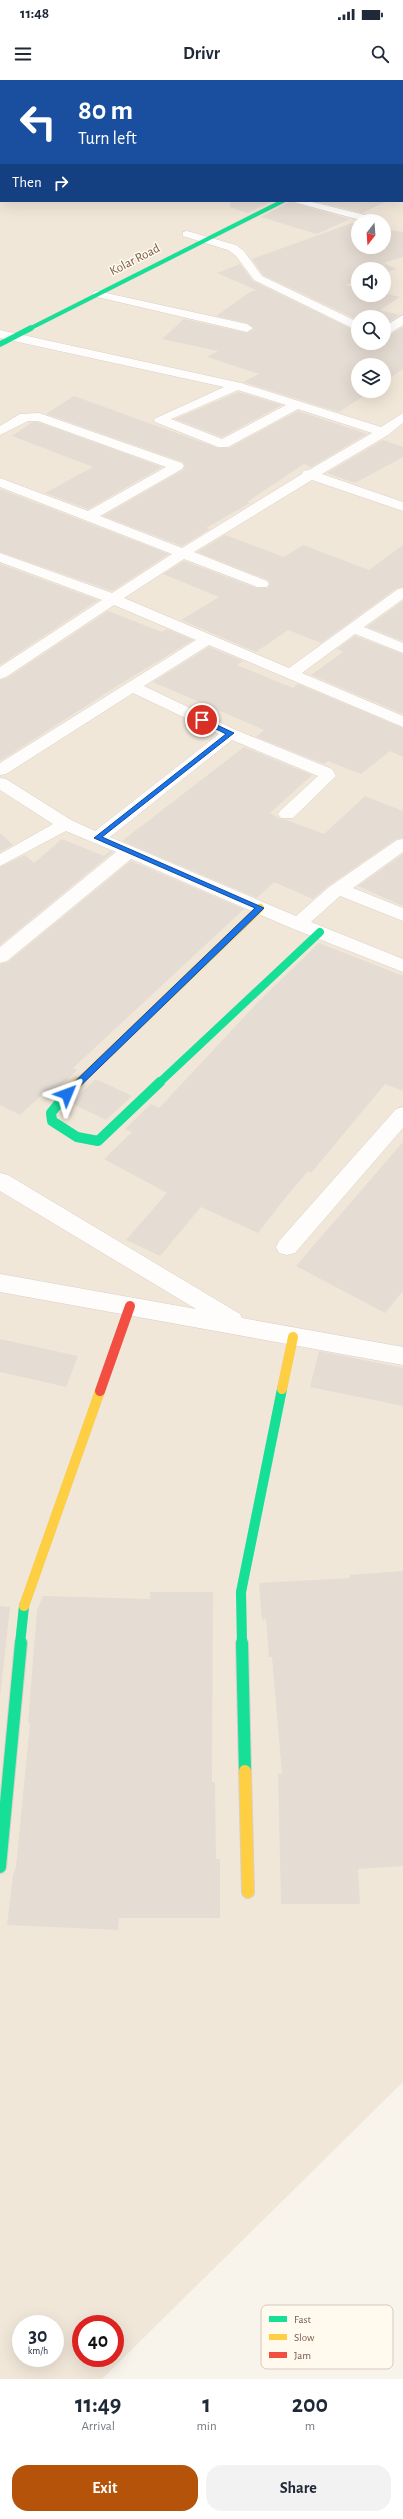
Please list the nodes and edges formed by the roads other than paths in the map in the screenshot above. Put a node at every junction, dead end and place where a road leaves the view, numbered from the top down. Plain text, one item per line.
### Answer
1 (281, 202) edge
2 (298, 202) edge
3 (351, 215) edge
4 (199, 228) dead end
5 (183, 236) joint
6 (206, 238) junction
7 (97, 294) junction
8 (403, 319) edge
9 (351, 324) edge
10 (247, 328) dead end
11 (391, 328) edge
12 (6, 336) edge
13 (391, 337) edge
14 (397, 339) dead end
15 (0, 344) edge
16 (237, 386) junction
17 (298, 404) junction
18 (403, 418) edge
19 (0, 431) edge
20 (383, 432) junction
21 (308, 474) junction
22 (0, 482) edge
23 (400, 503) edge
24 (88, 517) junction
25 (182, 553) junction
26 (0, 557) edge
27 (262, 584) dead end
28 (403, 592) edge
29 (113, 599) junction
30 (352, 628) junction
31 (206, 640) junction
32 (403, 648) edge
33 (0, 655) edge
34 (18, 662) junction
35 (0, 674) edge
36 (288, 675) junction
37 (132, 686) junction
38 (403, 722) edge
39 (230, 733) junction
40 (0, 770) edge
41 (0, 783) edge
42 (287, 814) dead end
43 (65, 824) junction
44 (97, 838) junction
45 (403, 844) edge
46 (129, 851) junction
47 (0, 861) edge
48 (340, 890) junction
49 (260, 908) junction
50 (403, 915) edge
51 (298, 924) junction
52 (320, 932) junction
53 (0, 957) edge
54 (403, 966) edge
55 (403, 1114) edge
56 (0, 1181) edge
57 (287, 1248) dead end
58 (0, 1283) edge
59 (130, 1306) junction
60 (244, 1328) junction
61 (293, 1337) junction
62 (403, 1356) edge
63 (0, 1867) edge
64 (248, 1892) dead end

1 - 6 street, Kolar Road
2 - 3 street
4 - 5 street
5 - 6 street
6 - 7 street, Kolar Road
6 - 9 street
7 - 10 street
7 - 12 street, Kolar Road
8 - 11 street
12 - 15 street, Kolar Road
12 - 16 street
13 - 14 street
16 - 17 street
16 - 17 street
17 - 20 street
18 - 20 street
19 - 24 street
20 - 21 street
21 - 23 street
21 - 25 street
22 - 24 street
24 - 25 street
25 - 27 street
25 - 29 street
26 - 29 street
28 - 30 street
29 - 31 street
29 - 34 street
30 - 32 street
30 - 36 street
31 - 36 street
31 - 37 street
33 - 34 street
34 - 35 street
36 - 38 street
37 - 39 street
37 - 40 street
39 - 42 street
39 - 44 street
41 - 43 street
43 - 44 street
43 - 47 street
44 - 46 street
45 - 48 street
46 - 49 street
46 - 53 street
48 - 50 street
48 - 51 street
49 - 51 street
49 - 52 street
51 - 52 street
52 - 54 street
55 - 57 street
56 - 60 street
58 - 59 street
59 - 60 street
59 - 63 street
60 - 61 street
61 - 62 street
61 - 64 street

